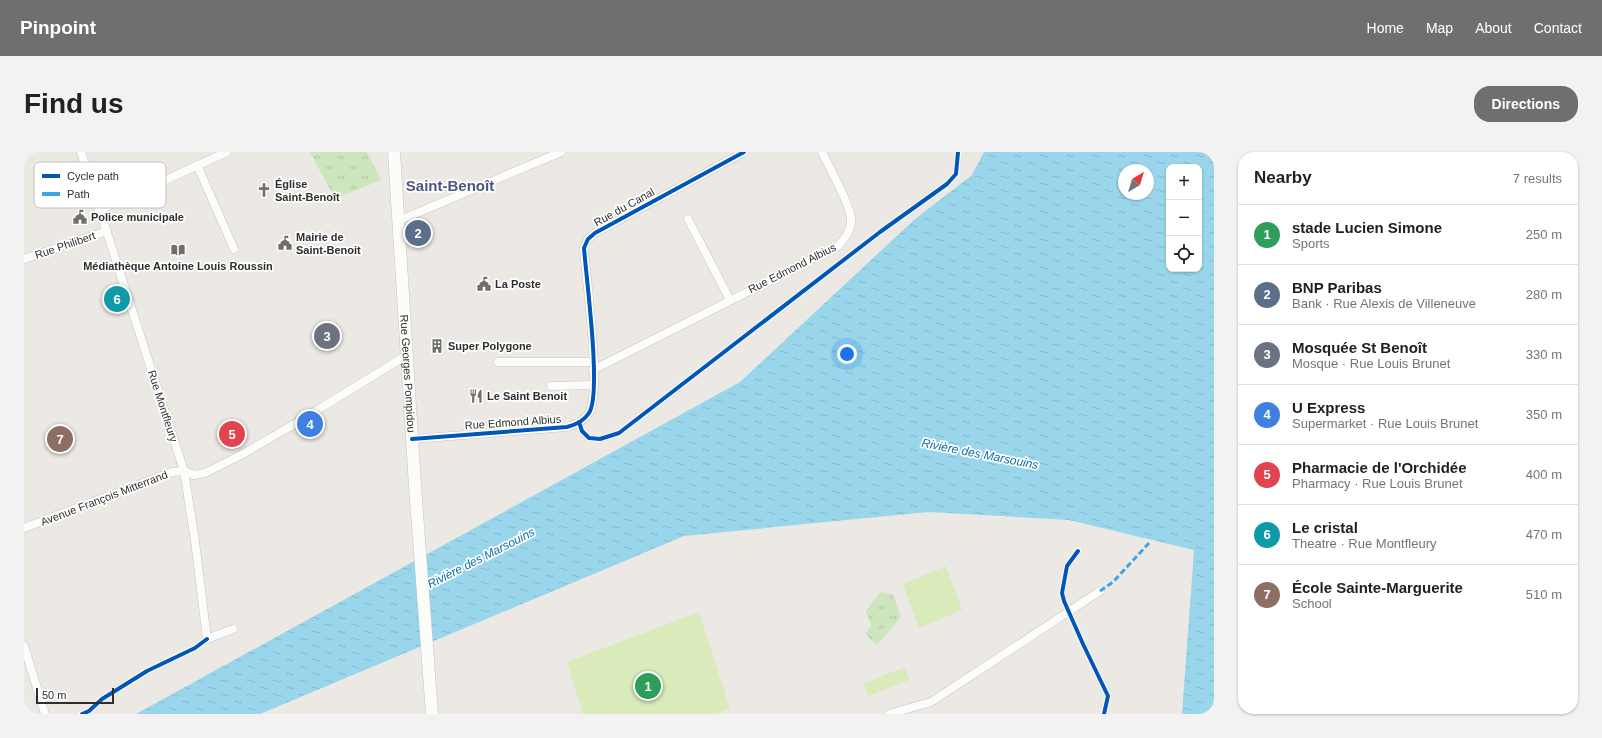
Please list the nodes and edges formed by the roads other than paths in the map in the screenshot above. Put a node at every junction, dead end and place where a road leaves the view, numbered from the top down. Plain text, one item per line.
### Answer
1 (81, 152) edge
2 (227, 152) edge
3 (394, 152) edge
4 (561, 152) edge
5 (744, 152) edge
6 (822, 152) edge
7 (84, 162) edge
8 (198, 165) junction
9 (166, 180) edge
10 (103, 208) edge
11 (99, 210) joint
12 (688, 219) dead end
13 (398, 221) junction
14 (106, 231) junction
15 (234, 249) dead end
16 (24, 259) edge
17 (730, 300) junction
18 (407, 355) junction
19 (498, 362) dead end
20 (594, 366) junction
21 (594, 385) junction
22 (551, 386) dead end
23 (412, 439) junction
24 (184, 471) junction
25 (24, 528) edge
26 (1100, 591) dead end
27 (233, 629) dead end
28 (24, 646) edge
29 (45, 714) edge
30 (432, 714) edge
31 (889, 714) edge

1 - 7 street, Rue Montfleury
2 - 8 street
3 - 13 main road, Rue Georges Pompidou
4 - 13 street
5 - 20 street, Rue du Canal
6 - 17 street, Rue Edmond Albius
8 - 9 street
8 - 15 street
10 - 11 street
11 - 14 street, Rue Montfleury
12 - 17 street
13 - 18 main road, Rue Georges Pompidou
14 - 16 street, Rue Philibert
14 - 24 street, Rue Montfleury
17 - 20 street, Rue Edmond Albius
18 - 23 main road, Rue Georges Pompidou
18 - 24 street, Avenue François Mitterrand
19 - 20 street
20 - 21 street, Rue Edmond Albius
21 - 22 street
21 - 23 street, Rue Edmond Albius
23 - 30 main road, Rue Georges Pompidou
24 - 25 street, Avenue François Mitterrand
24 - 27 street, Rue Montfleury
26 - 31 street
28 - 29 street

